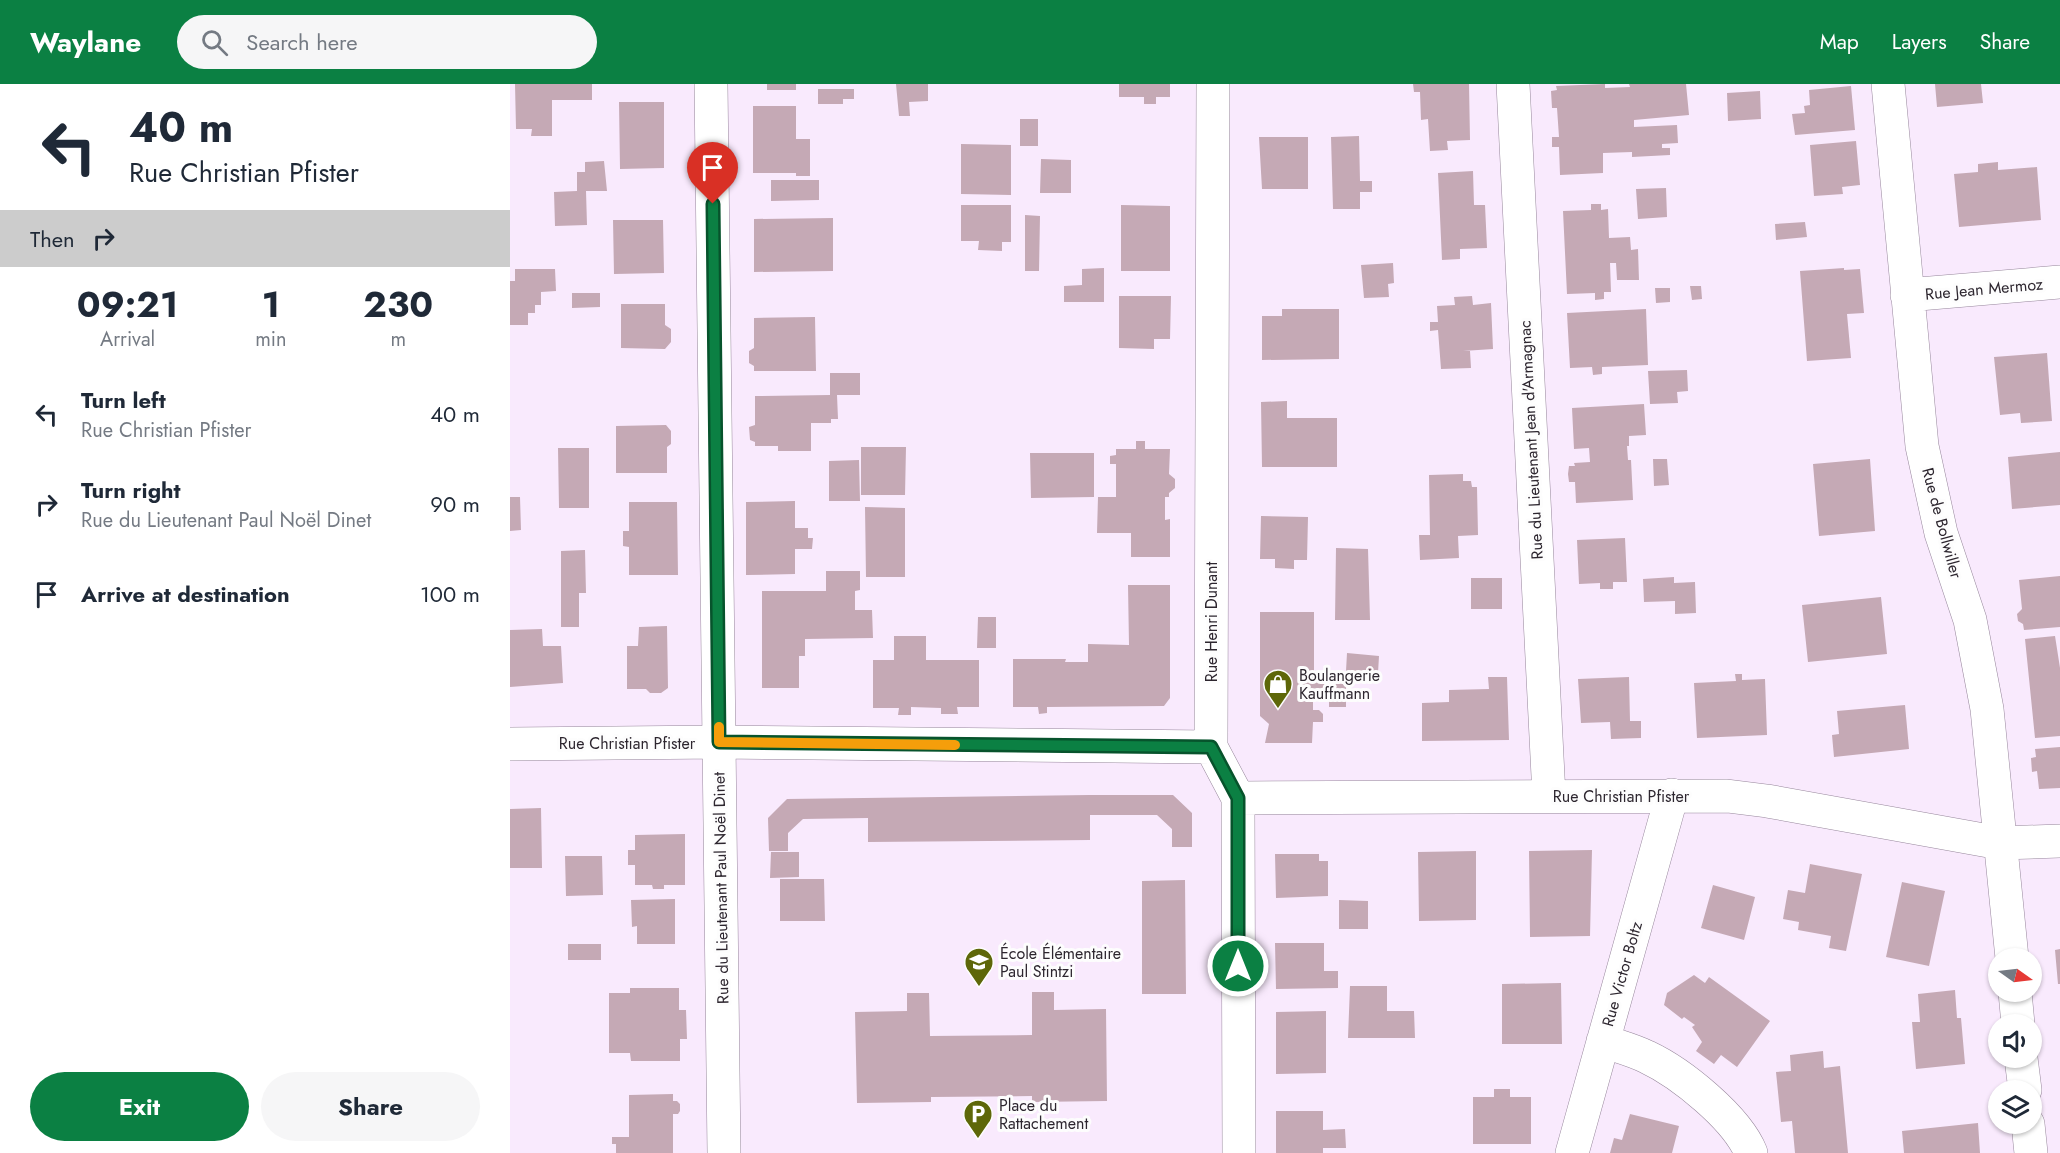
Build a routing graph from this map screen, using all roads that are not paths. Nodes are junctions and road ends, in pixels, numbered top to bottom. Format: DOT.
graph roads {
  1 [pos="711,84"];
  2 [pos="1213,84"];
  3 [pos="1513,84"];
  4 [pos="1888,84"];
  5 [pos="2060,282"];
  6 [pos="1907,296"];
  7 [pos="719,742"];
  8 [pos="510,744"];
  9 [pos="1211,747"];
  10 [pos="1672,795"];
  11 [pos="1549,796"];
  12 [pos="1238,798"];
  13 [pos="2060,841"];
  14 [pos="2000,843"];
  15 [pos="2011,948"];
  16 [pos="1603,1041"];
  17 [pos="2029,1134"];
  18 [pos="724,1153"];
  19 [pos="1239,1153"];
  20 [pos="1572,1153"];
  21 [pos="1751,1153"];
  22 [pos="2031,1153"];
  1 -- 7 [label="street, Rue du Lieutenant Paul Noël Dinet"];
  2 -- 9 [label="street, Rue Henri Dunant"];
  3 -- 11 [label="street, Rue du Lieutenant Jean d'Armagnac"];
  4 -- 6 [label="street, Rue de Bollwiller"];
  5 -- 6 [label="street, Rue Jean Mermoz"];
  6 -- 14 [label="street, Rue de Bollwiller"];
  7 -- 8 [label="street, Rue Christian Pfister"];
  7 -- 9 [label="street, Rue Christian Pfister"];
  7 -- 18 [label="street, Rue du Lieutenant Paul Noël Dinet"];
  9 -- 12 [label="street, Rue Henri Dunant"];
  10 -- 11 [label="street, Rue Christian Pfister"];
  10 -- 14 [label="street, Rue Christian Pfister"];
  10 -- 16 [label="street, Rue Victor Boltz"];
  11 -- 12 [label="street, Rue Christian Pfister"];
  12 -- 19 [label="street, Rue Henri Dunant"];
  13 -- 14 [label="street, Rue Christian Pfister"];
  14 -- 15 [label="street, Rue de Bollwiller"];
  16 -- 20 [label="street, Rue Victor Boltz"];
  16 -- 21 [label="street"];
  17 -- 22 [label="street"];
}
